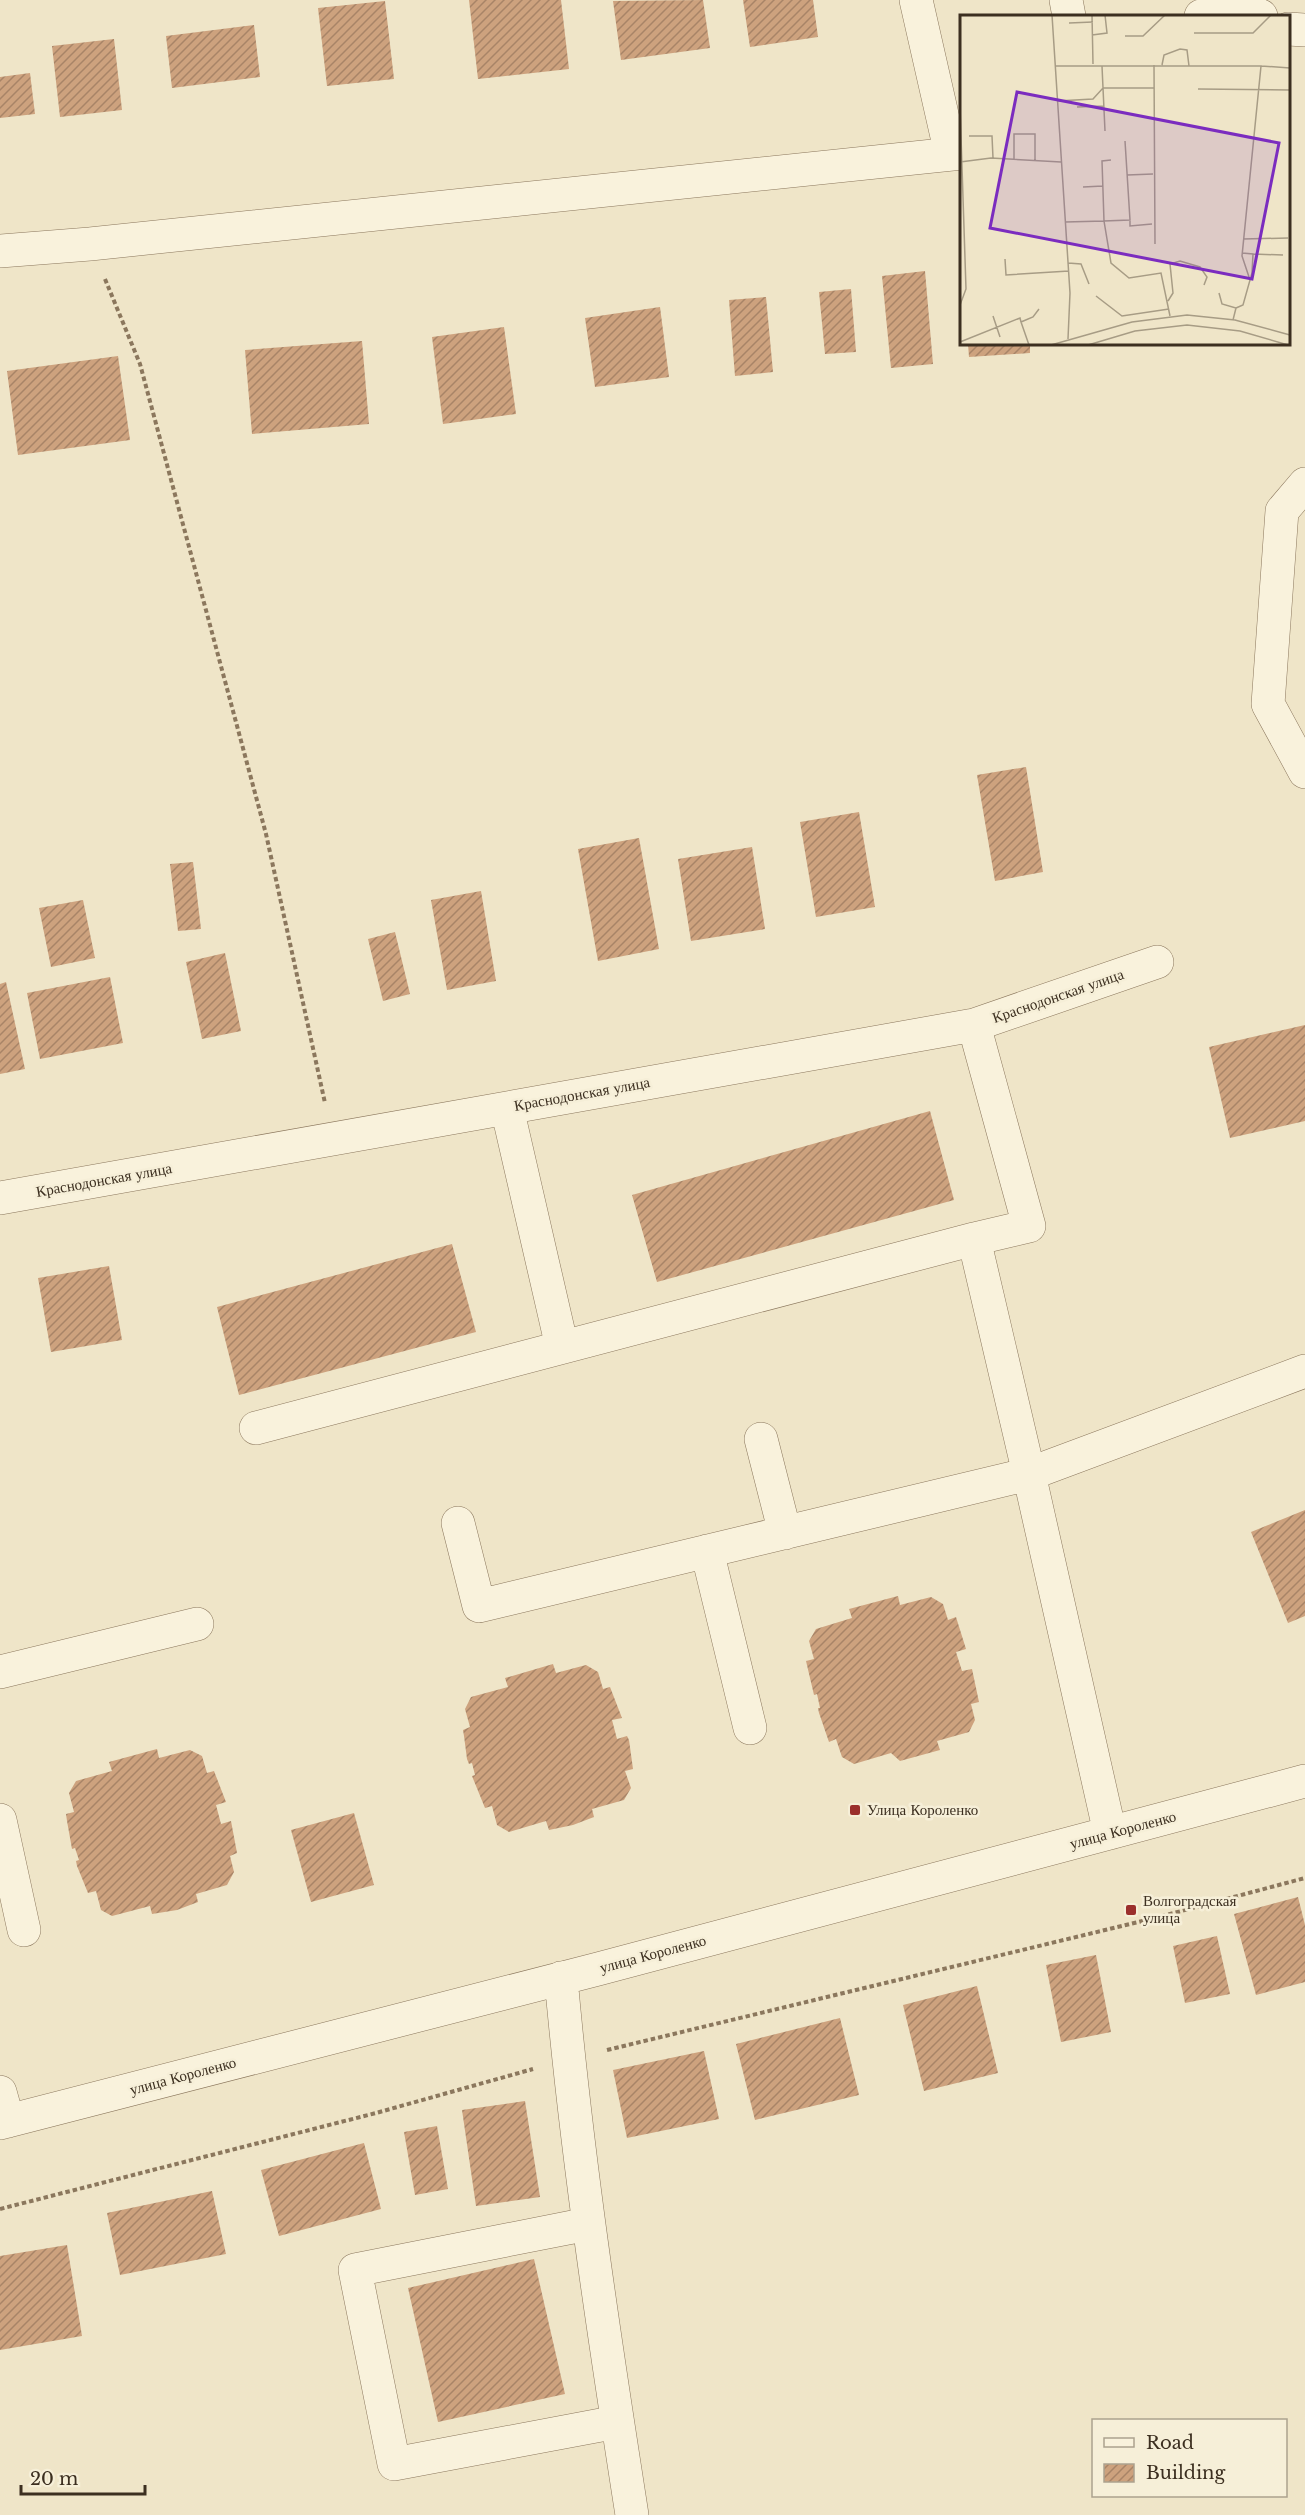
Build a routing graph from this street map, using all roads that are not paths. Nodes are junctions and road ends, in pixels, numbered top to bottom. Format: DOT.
graph roads {
  1 [pos="916,0"];
  2 [pos="1066,0"];
  3 [pos="1069,15"];
  4 [pos="1211,15"];
  5 [pos="1260,15"];
  6 [pos="956,153"];
  7 [pos="0,252"];
  8 [pos="1305,484"];
  9 [pos="1305,772"];
  10 [pos="1157,962"];
  11 [pos="974,1025"];
  12 [pos="507,1108"];
  13 [pos="0,1198"];
  14 [pos="974,1239"];
  15 [pos="562,1347"];
  16 [pos="1305,1371"];
  17 [pos="256,1428"];
  18 [pos="761,1439"];
  19 [pos="1029,1474"];
  20 [pos="458,1523"];
  21 [pos="785,1533"];
  22 [pos="707,1551"];
  23 [pos="197,1624"];
  24 [pos="0,1672"];
  25 [pos="750,1728"];
  26 [pos="1305,1781"];
  27 [pos="0,1820"];
  28 [pos="1110,1833"];
  29 [pos="24,1930"];
  30 [pos="561,1978"];
  31 [pos="3,2112"];
  32 [pos="588,2224"];
  33 [pos="617,2422"];
  34 [pos="632,2515"];
  1 -- 6 [label="street"];
  2 -- 3 [label="street"];
  4 -- 5 [label="street"];
  6 -- 7 [label="street"];
  8 -- 9 [label="street"];
  10 -- 11 [label="street, Краснодонская улица"];
  11 -- 12 [label="street, Краснодонская улица"];
  11 -- 14 [label="street"];
  12 -- 13 [label="street, Краснодонская улица"];
  12 -- 15 [label="street"];
  14 -- 15 [label="street"];
  14 -- 19 [label="street"];
  15 -- 17 [label="street"];
  16 -- 19 [label="street"];
  18 -- 21 [label="street"];
  19 -- 21 [label="street"];
  19 -- 28 [label="street"];
  20 -- 22 [label="street"];
  21 -- 22 [label="street"];
  22 -- 25 [label="street"];
  23 -- 24 [label="street"];
  26 -- 28 [label="street, улица Короленко"];
  27 -- 29 [label="street"];
  28 -- 30 [label="street, улица Короленко"];
  30 -- 31 [label="street, улица Короленко"];
  30 -- 32 [label="street"];
  32 -- 33 [label="street"];
  32 -- 33 [label="street"];
  33 -- 34 [label="street"];
}
